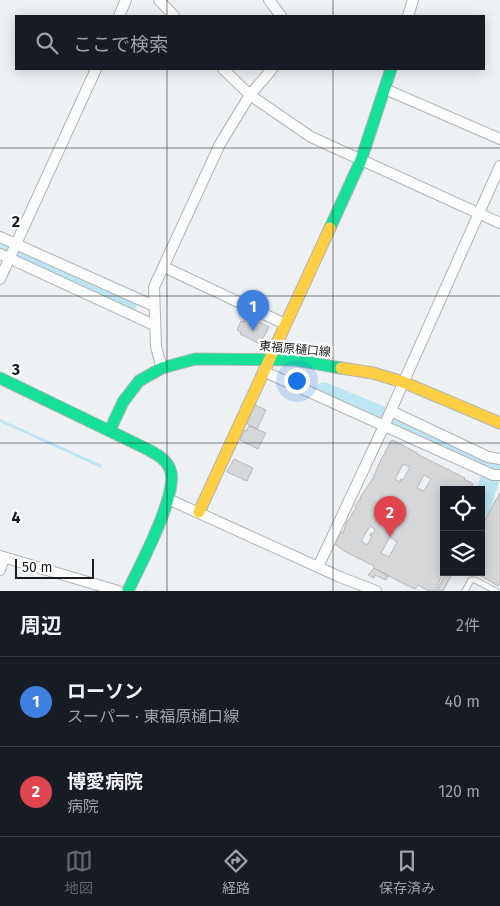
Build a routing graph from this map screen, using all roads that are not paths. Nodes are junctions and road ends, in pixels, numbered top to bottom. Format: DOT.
graph roads {
  1 [pos="126,0"];
  2 [pos="159,0"];
  3 [pos="269,0"];
  4 [pos="413,0"];
  5 [pos="119,15"];
  6 [pos="173,15"];
  7 [pos="280,15"];
  8 [pos="408,15"];
  9 [pos="96,70"];
  10 [pos="224,70"];
  11 [pos="271,70"];
  12 [pos="391,70"];
  13 [pos="385,89"];
  14 [pos="250,95"];
  15 [pos="500,139"];
  16 [pos="361,160"];
  17 [pos="500,166"];
  18 [pos="478,213"];
  19 [pos="500,223"];
  20 [pos="0,237"];
  21 [pos="16,244"];
  22 [pos="5,256"];
  23 [pos="164,267"];
  24 [pos="0,279"];
  25 [pos="154,306"];
  26 [pos="154,324"];
  27 [pos="285,324"];
  28 [pos="269,359"];
  29 [pos="162,368"];
  30 [pos="263,371"];
  31 [pos="0,378"];
  32 [pos="403,382"];
  33 [pos="390,412"];
  34 [pos="500,423"];
  35 [pos="384,425"];
  36 [pos="110,430"];
  37 [pos="500,459"];
  38 [pos="500,475"];
  39 [pos="168,499"];
  40 [pos="199,512"];
  41 [pos="2,557"];
  42 [pos="318,566"];
  43 [pos="0,570"];
  44 [pos="118,591"];
  45 [pos="128,591"];
  46 [pos="376,591"];
  47 [pos="466,591"];
  48 [pos="496,591"];
  1 -- 5 [label="street"];
  2 -- 6 [label="street"];
  3 -- 7 [label="street"];
  4 -- 8 [label="street"];
  9 -- 21 [label="street"];
  10 -- 14 [label="street"];
  11 -- 14 [label="street"];
  12 -- 13 [label="main road"];
  13 -- 15 [label="street"];
  13 -- 16 [label="main road"];
  14 -- 16 [label="street"];
  14 -- 23 [label="street"];
  16 -- 18 [label="street"];
  16 -- 27 [label="main road"];
  17 -- 18 [label="street"];
  18 -- 19 [label="street"];
  18 -- 32 [label="street"];
  20 -- 21 [label="street"];
  21 -- 22 [label="street"];
  21 -- 25 [label="street"];
  22 -- 24 [label="street"];
  22 -- 26 [label="street"];
  23 -- 25 [label="street"];
  23 -- 27 [label="street"];
  25 -- 26 [label="street"];
  26 -- 29 [label="street"];
  27 -- 28 [label="main road"];
  28 -- 29 [label="main road, 東福原樋口線"];
  28 -- 30 [label="main road"];
  28 -- 32 [label="main road, 東福原樋口線"];
  29 -- 36 [label="main road, 東福原樋口線"];
  30 -- 35 [label="street"];
  30 -- 40 [label="main road"];
  31 -- 36 [label="main road"];
  32 -- 33 [label="street"];
  32 -- 34 [label="main road, 東福原樋口線"];
  33 -- 35 [label="street"];
  33 -- 37 [label="street"];
  35 -- 38 [label="street"];
  35 -- 42 [label="street"];
  36 -- 39 [label="main road"];
  39 -- 40 [label="street"];
  39 -- 45 [label="main road"];
  40 -- 42 [label="street"];
  41 -- 43 [label="street"];
  41 -- 44 [label="street"];
  42 -- 46 [label="street"];
  47 -- 48 [label="lane"];
}
